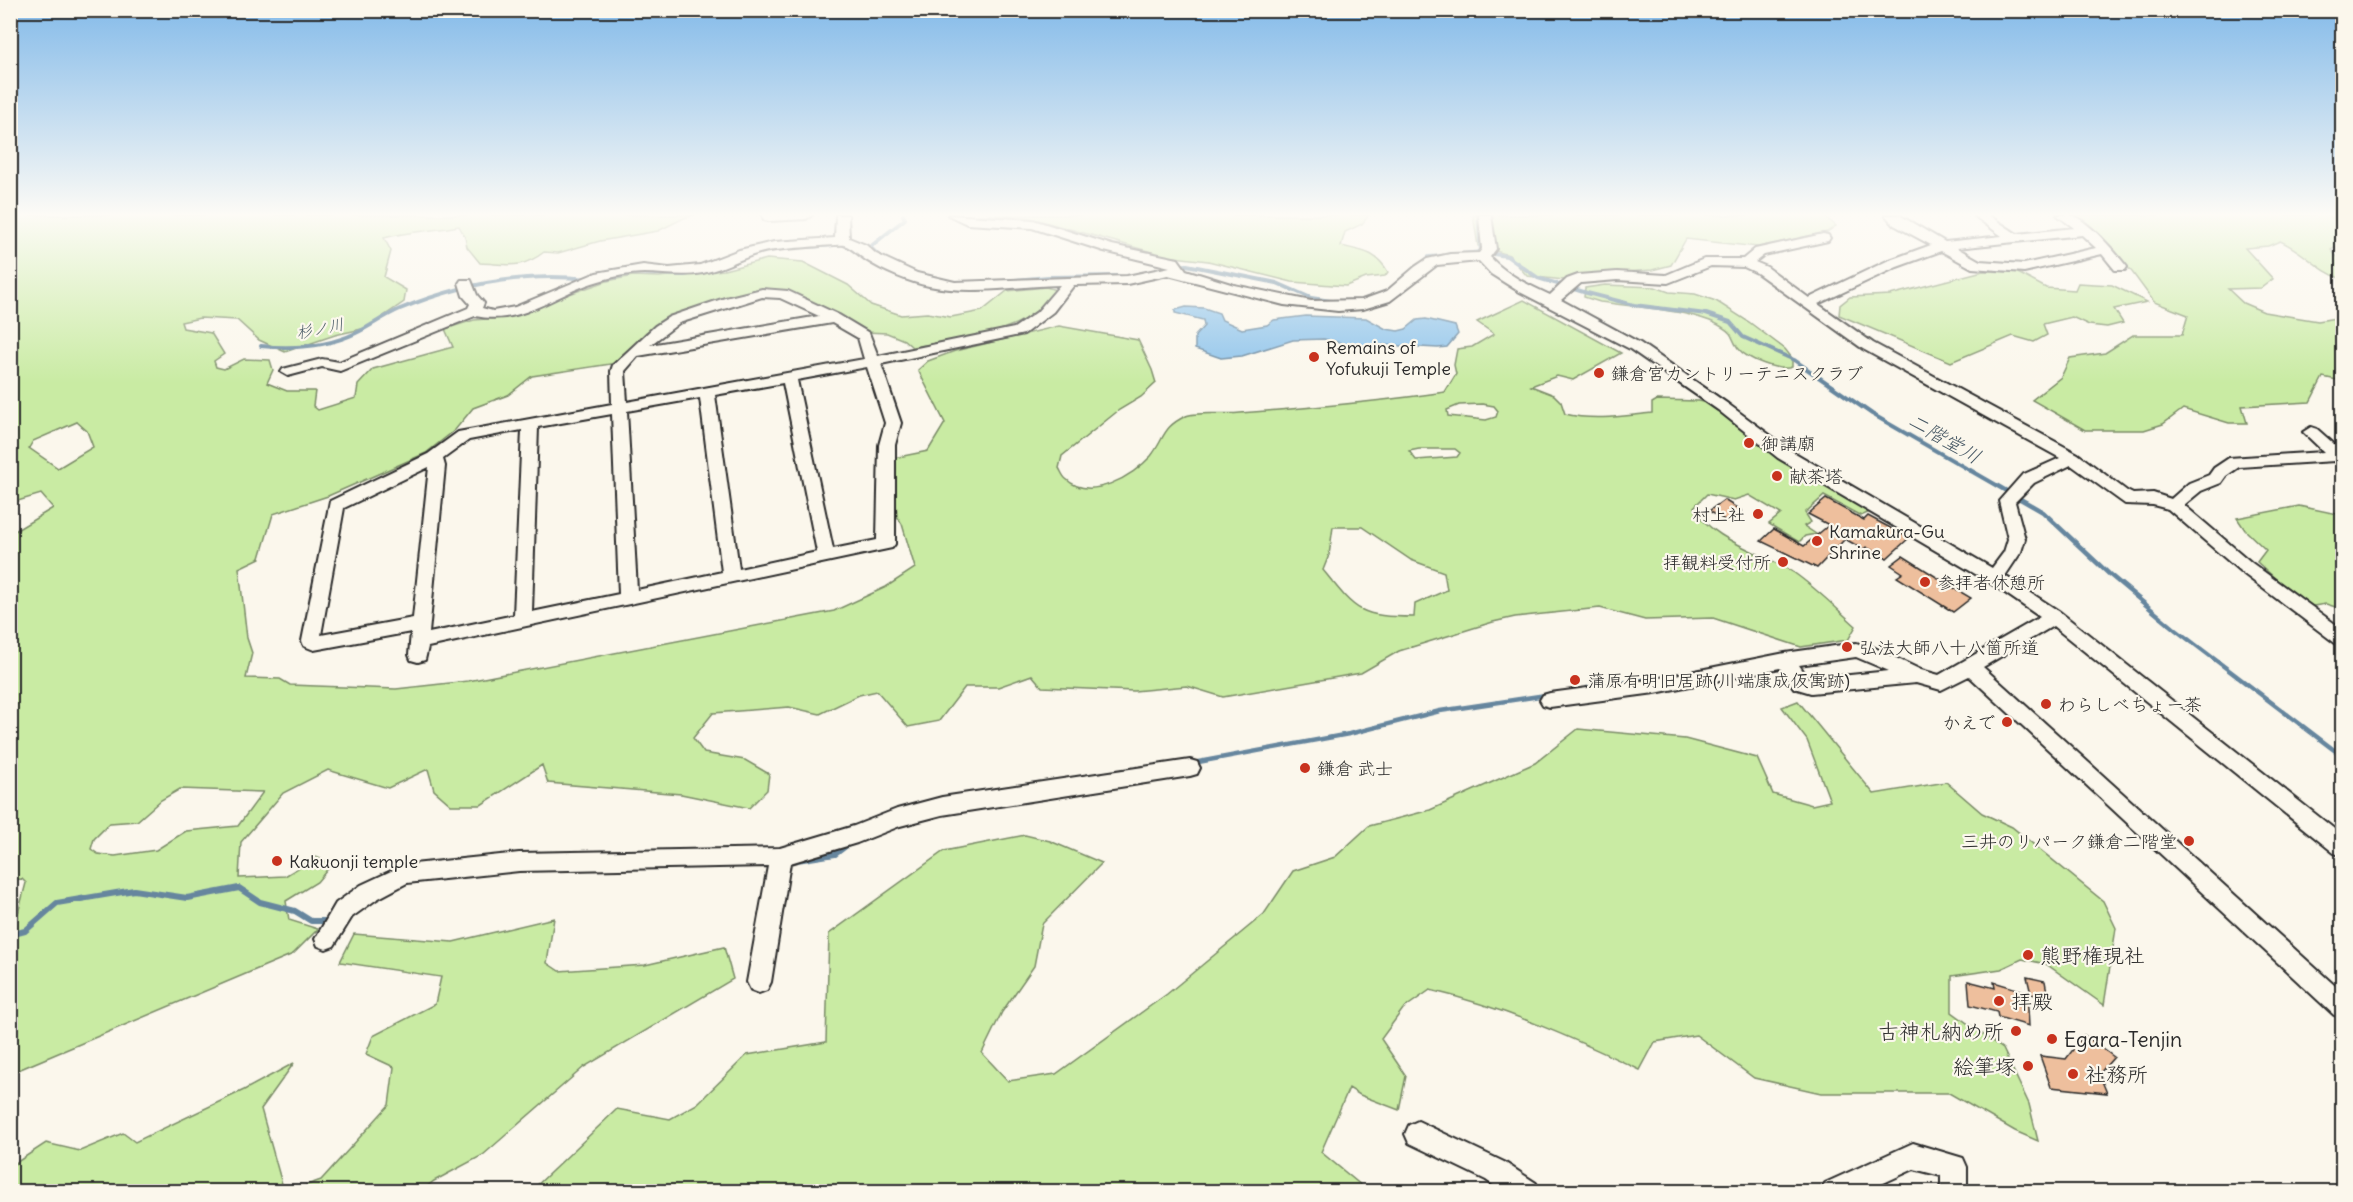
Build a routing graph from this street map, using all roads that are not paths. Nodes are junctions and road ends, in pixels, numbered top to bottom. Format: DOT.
graph roads {
  1 [pos="631,271"];
  2 [pos="661,271"];
  3 [pos="684,271"];
  4 [pos="901,271"];
  5 [pos="1421,271"];
  6 [pos="1496,271"];
  7 [pos="1687,271"];
  8 [pos="1764,271"];
  9 [pos="1877,271"];
  10 [pos="1183,273"];
  11 [pos="1070,281"];
  12 [pos="466,283"];
  13 [pos="1552,301"];
  14 [pos="1809,303"];
  15 [pos="474,311"];
  16 [pos="834,318"];
  17 [pos="637,352"];
  18 [pos="871,362"];
  19 [pos="288,372"];
  20 [pos="789,376"];
  21 [pos="707,391"];
  22 [pos="620,407"];
  23 [pos="530,424"];
  24 [pos="2311,432"];
  25 [pos="434,458"];
  26 [pos="2072,458"];
  27 [pos="2340,458"];
  28 [pos="2174,504"];
  29 [pos="826,556"];
  30 [pos="731,576"];
  31 [pos="1995,578"];
  32 [pos="628,598"];
  33 [pos="2054,617"];
  34 [pos="523,620"];
  35 [pos="2343,638"];
  36 [pos="419,640"];
  37 [pos="1785,660"];
  38 [pos="1971,667"];
  39 [pos="1916,676"];
  40 [pos="1550,700"];
  41 [pos="1190,768"];
  42 [pos="2343,847"];
  43 [pos="780,857"];
  44 [pos="326,939"];
  45 [pos="759,982"];
  46 [pos="2343,1008"];
  47 [pos="1418,1134"];
  48 [pos="1527,1191"];
  49 [pos="1834,1191"];
  50 [pos="1954,1191"];
  1 -- 15 [label="street"];
  2 -- 3 [label="street"];
  4 -- 11 [label="street"];
  5 -- 10 [label="street"];
  6 -- 13 [label="street"];
  7 -- 13 [label="street"];
  8 -- 14 [label="street"];
  9 -- 14 [label="street"];
  10 -- 11 [label="street"];
  11 -- 18 [label="street"];
  12 -- 15 [label="street"];
  13 -- 31 [label="street"];
  14 -- 26 [label="street"];
  15 -- 19 [label="street"];
  16 -- 17 [label="street"];
  16 -- 17 [label="street"];
  16 -- 18 [label="street"];
  17 -- 22 [label="street"];
  18 -- 20 [label="street"];
  18 -- 29 [label="street"];
  20 -- 21 [label="street"];
  20 -- 29 [label="street"];
  21 -- 22 [label="street"];
  21 -- 30 [label="street"];
  22 -- 23 [label="street"];
  22 -- 32 [label="street"];
  23 -- 25 [label="street"];
  23 -- 34 [label="street"];
  24 -- 27 [label="street"];
  25 -- 36 [label="street"];
  25 -- 36 [label="street"];
  26 -- 28 [label="street"];
  26 -- 31 [label="street"];
  27 -- 28 [label="street"];
  28 -- 35 [label="street"];
  29 -- 30 [label="street"];
  30 -- 32 [label="street"];
  31 -- 33 [label="street"];
  32 -- 34 [label="street"];
  33 -- 38 [label="street"];
  33 -- 42 [label="street"];
  34 -- 36 [label="street"];
  37 -- 39 [label="street"];
  37 -- 39 [label="street"];
  37 -- 40 [label="street"];
  38 -- 39 [label="street"];
  38 -- 46 [label="street"];
  41 -- 43 [label="street"];
  43 -- 44 [label="street"];
  43 -- 45 [label="street"];
  47 -- 48 [label="street"];
  49 -- 50 [label="street"];
}
